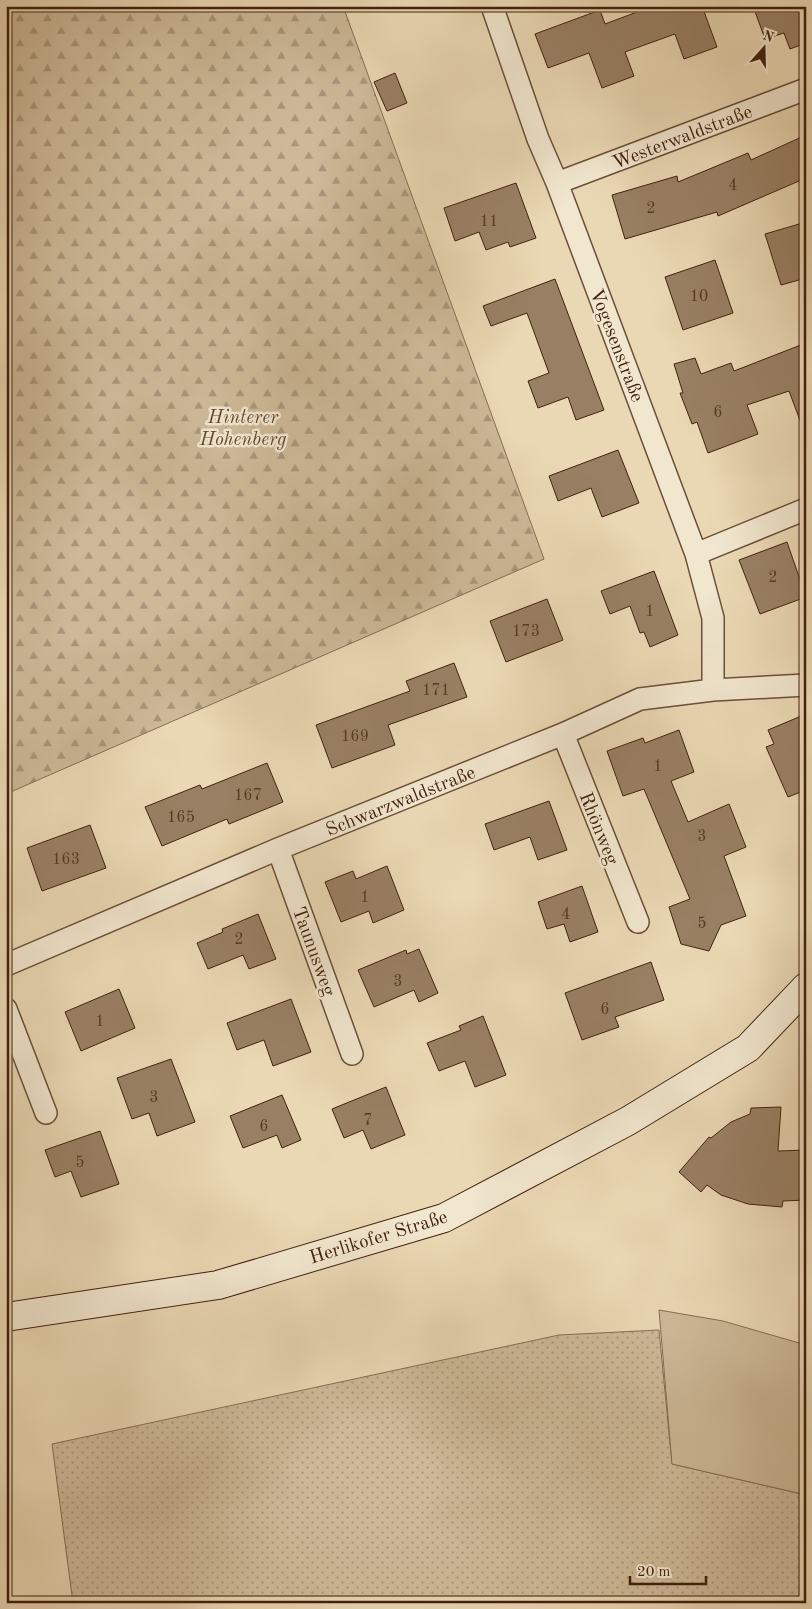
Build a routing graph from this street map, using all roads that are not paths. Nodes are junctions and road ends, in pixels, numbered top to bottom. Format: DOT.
graph roads {
  1 [pos="492,6"];
  2 [pos="806,88"];
  3 [pos="558,183"];
  4 [pos="806,509"];
  5 [pos="696,554"];
  6 [pos="806,685"];
  7 [pos="713,690"];
  8 [pos="563,734"];
  9 [pos="278,849"];
  10 [pos="638,922"];
  11 [pos="6,965"];
  12 [pos="806,987"];
  13 [pos="6,1009"];
  14 [pos="352,1054"];
  15 [pos="46,1112"];
  16 [pos="6,1317"];
  1 -- 3 [label="street, Vogesenstraße"];
  2 -- 3 [label="street, Westerwaldstraße"];
  3 -- 5 [label="street, Vogesenstraße"];
  4 -- 5 [label="street"];
  5 -- 7 [label="street, Vogesenstraße"];
  6 -- 7 [label="street, Schwarzwaldstraße"];
  7 -- 8 [label="street, Schwarzwaldstraße"];
  8 -- 9 [label="street, Schwarzwaldstraße"];
  8 -- 10 [label="street, Rhönweg"];
  9 -- 11 [label="street, Schwarzwaldstraße"];
  9 -- 14 [label="street, Taunusweg"];
  12 -- 16 [label="main road, Herlikofer Straße"];
  13 -- 15 [label="street"];
}
